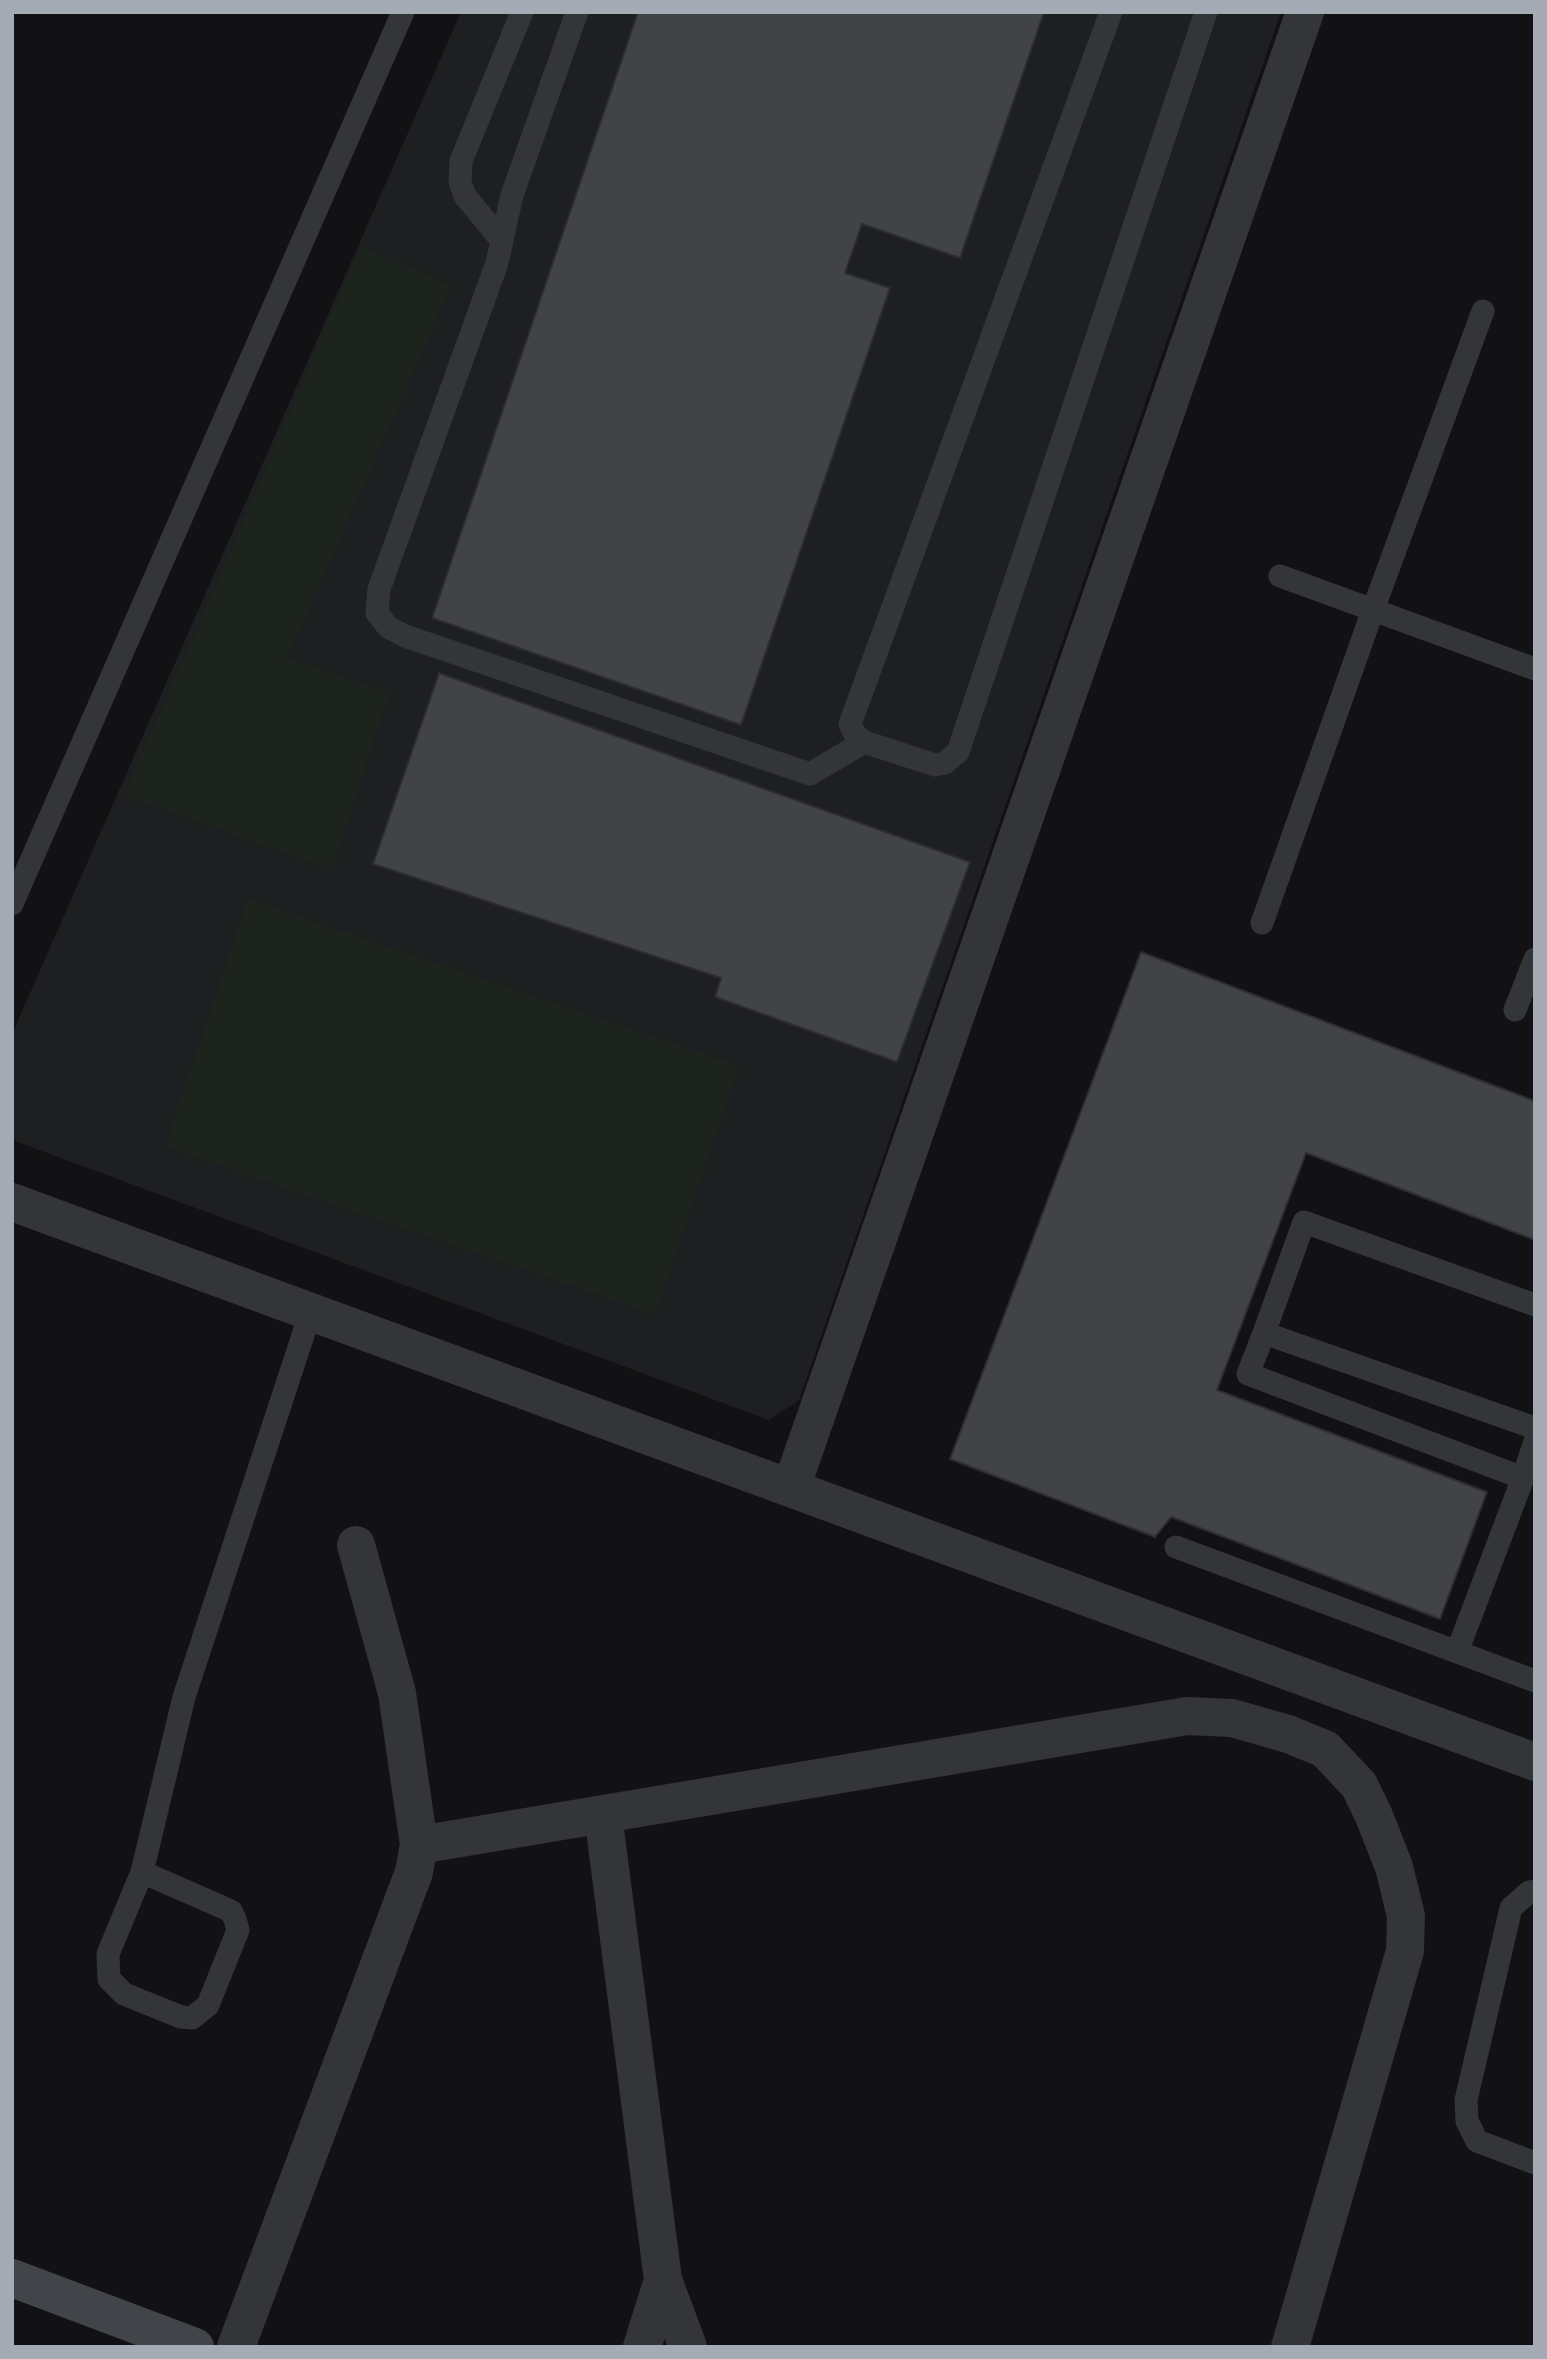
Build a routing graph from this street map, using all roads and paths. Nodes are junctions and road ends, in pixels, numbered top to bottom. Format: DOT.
graph roads {
  1 [pos="403,12"];
  2 [pos="522,12"];
  3 [pos="577,12"];
  4 [pos="1111,12"];
  5 [pos="1206,12"];
  6 [pos="1305,12"];
  7 [pos="502,241"];
  8 [pos="1483,311"];
  9 [pos="1280,576"];
  10 [pos="1373,610"];
  11 [pos="1535,669"];
  12 [pos="864,742"];
  13 [pos="12,904"];
  14 [pos="1262,923"];
  15 [pos="1535,959"];
  16 [pos="1516,1010"];
  17 [pos="12,1202"];
  18 [pos="1535,1305"];
  19 [pos="311,1311"];
  20 [pos="1264,1333"];
  21 [pos="1535,1428"];
  22 [pos="1535,1441"];
  23 [pos="1523,1478"];
  24 [pos="791,1488"];
  25 [pos="356,1545"];
  26 [pos="1176,1547"];
  27 [pos="1457,1652"];
  28 [pos="1535,1681"];
  29 [pos="1535,1762"];
  30 [pos="603,1814"];
  31 [pos="419,1844"];
  32 [pos="142,1872"];
  33 [pos="1535,1891"];
  34 [pos="1535,2163"];
  35 [pos="12,2278"];
  36 [pos="663,2280"];
  37 [pos="195,2347"];
  38 [pos="236,2347"];
  39 [pos="642,2347"];
  40 [pos="688,2347"];
  41 [pos="1290,2347"];
  1 -- 13 [label="lane"];
  2 -- 7 [label="lane"];
  3 -- 7 [label="lane"];
  4 -- 12 [label="lane"];
  5 -- 12 [label="lane"];
  6 -- 24 [label="street"];
  7 -- 12 [label="lane"];
  8 -- 10 [label="lane"];
  9 -- 10 [label="lane"];
  10 -- 11 [label="lane"];
  10 -- 14 [label="lane"];
  15 -- 16 [label="lane"];
  17 -- 19 [label="street"];
  18 -- 20 [label="lane"];
  19 -- 24 [label="street"];
  19 -- 32 [label="lane"];
  20 -- 21 [label="lane"];
  20 -- 23 [label="lane"];
  22 -- 23 [label="lane"];
  23 -- 27 [label="lane"];
  24 -- 29 [label="street"];
  25 -- 31 [label="street"];
  26 -- 27 [label="lane"];
  27 -- 28 [label="lane"];
  30 -- 31 [label="street"];
  30 -- 36 [label="street"];
  30 -- 41 [label="street"];
  31 -- 38 [label="street"];
  32 -- 32 [label="lane"];
  33 -- 34 [label="lane"];
  35 -- 37 [label="street"];
  36 -- 39 [label="street"];
  36 -- 40 [label="street"];
}
